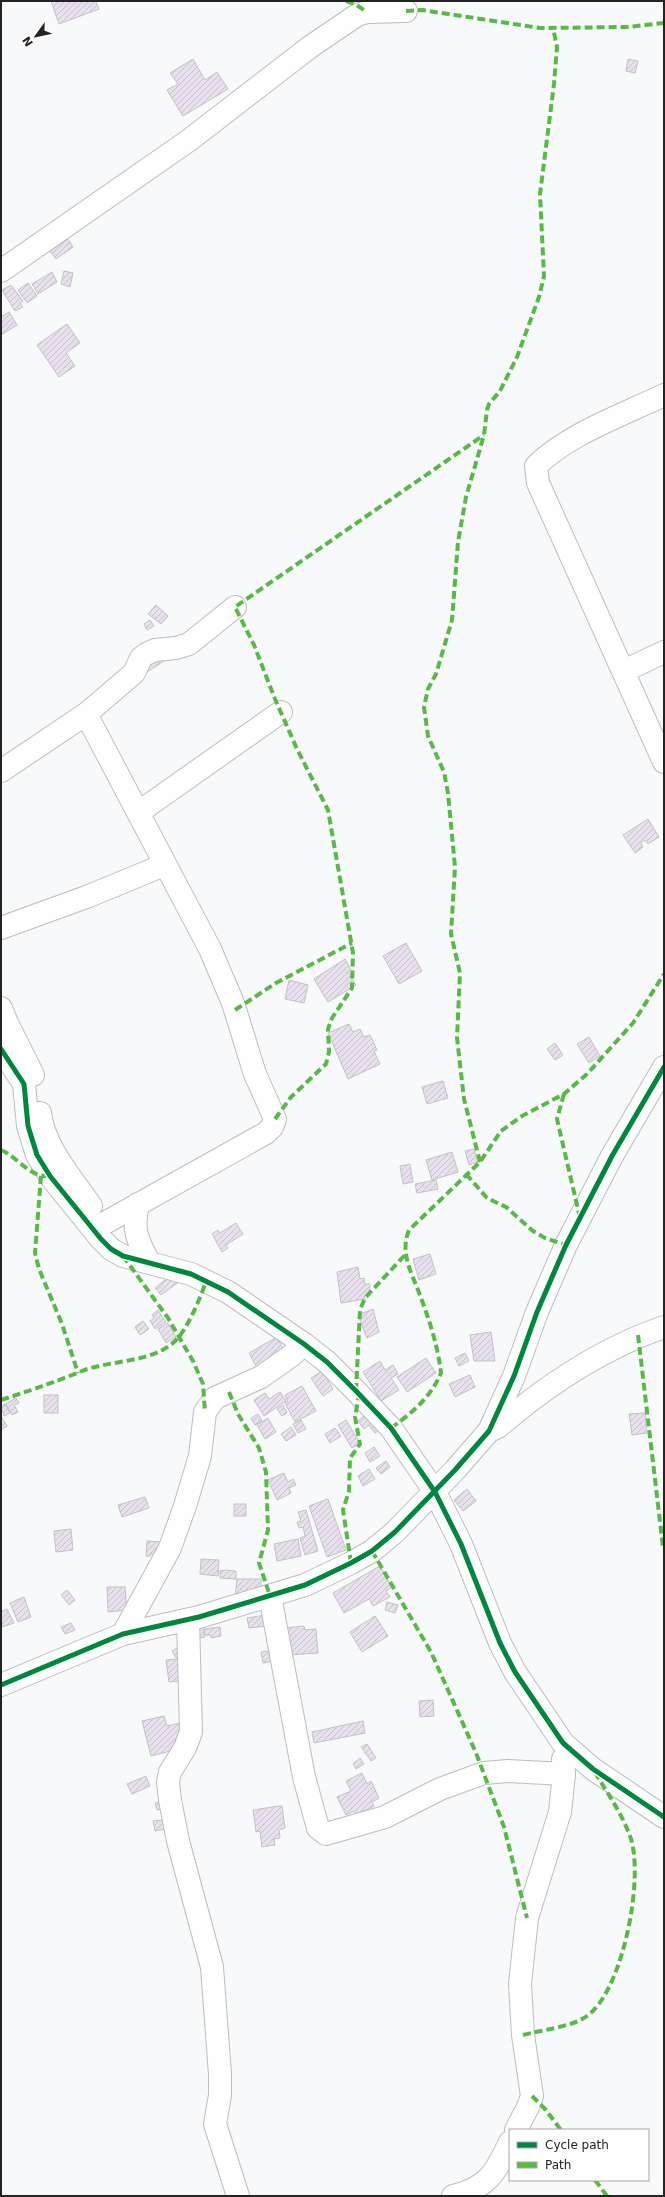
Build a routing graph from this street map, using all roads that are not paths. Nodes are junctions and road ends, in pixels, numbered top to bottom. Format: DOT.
graph roads {
  1 [pos="406,11"];
  2 [pos="1,271"];
  3 [pos="664,395"];
  4 [pos="234,607"];
  5 [pos="664,652"];
  6 [pos="624,671"];
  7 [pos="281,712"];
  8 [pos="86,714"];
  9 [pos="664,762"];
  10 [pos="1,771"];
  11 [pos="139,812"];
  12 [pos="164,865"];
  13 [pos="1,928"];
  14 [pos="1,1008"];
  15 [pos="1,1049"];
  16 [pos="664,1067"];
  17 [pos="138,1204"];
  18 [pos="98,1226"];
  19 [pos="149,1262"];
  20 [pos="664,1326"];
  21 [pos="304,1344"];
  22 [pos="489,1431"];
  23 [pos="435,1492"];
  24 [pos="270,1596"];
  25 [pos="188,1620"];
  26 [pos="123,1634"];
  27 [pos="1,1685"];
  28 [pos="563,1744"];
  29 [pos="564,1774"];
  30 [pos="664,1817"];
  31 [pos="517,2129"];
  32 [pos="509,2144"];
  33 [pos="238,2196"];
  34 [pos="453,2196"];
  1 -- 2 [label="street"];
  3 -- 6 [label="street"];
  4 -- 8 [label="street"];
  5 -- 6 [label="street"];
  6 -- 9 [label="street"];
  7 -- 11 [label="street"];
  8 -- 10 [label="street"];
  8 -- 11 [label="street"];
  11 -- 12 [label="street"];
  12 -- 13 [label="street"];
  12 -- 17 [label="street"];
  14 -- 18 [label="street"];
  15 -- 18 [label="street"];
  16 -- 22 [label="street"];
  17 -- 18 [label="street"];
  17 -- 19 [label="street"];
  18 -- 19 [label="street"];
  19 -- 21 [label="street"];
  20 -- 22 [label="street"];
  21 -- 23 [label="street"];
  21 -- 26 [label="street"];
  22 -- 23 [label="street"];
  23 -- 24 [label="street"];
  23 -- 28 [label="street"];
  24 -- 25 [label="street"];
  24 -- 29 [label="street"];
  25 -- 26 [label="street"];
  25 -- 33 [label="street"];
  26 -- 27 [label="street"];
  28 -- 29 [label="street"];
  28 -- 30 [label="street"];
  29 -- 31 [label="street"];
  32 -- 34 [label="street"];
}
